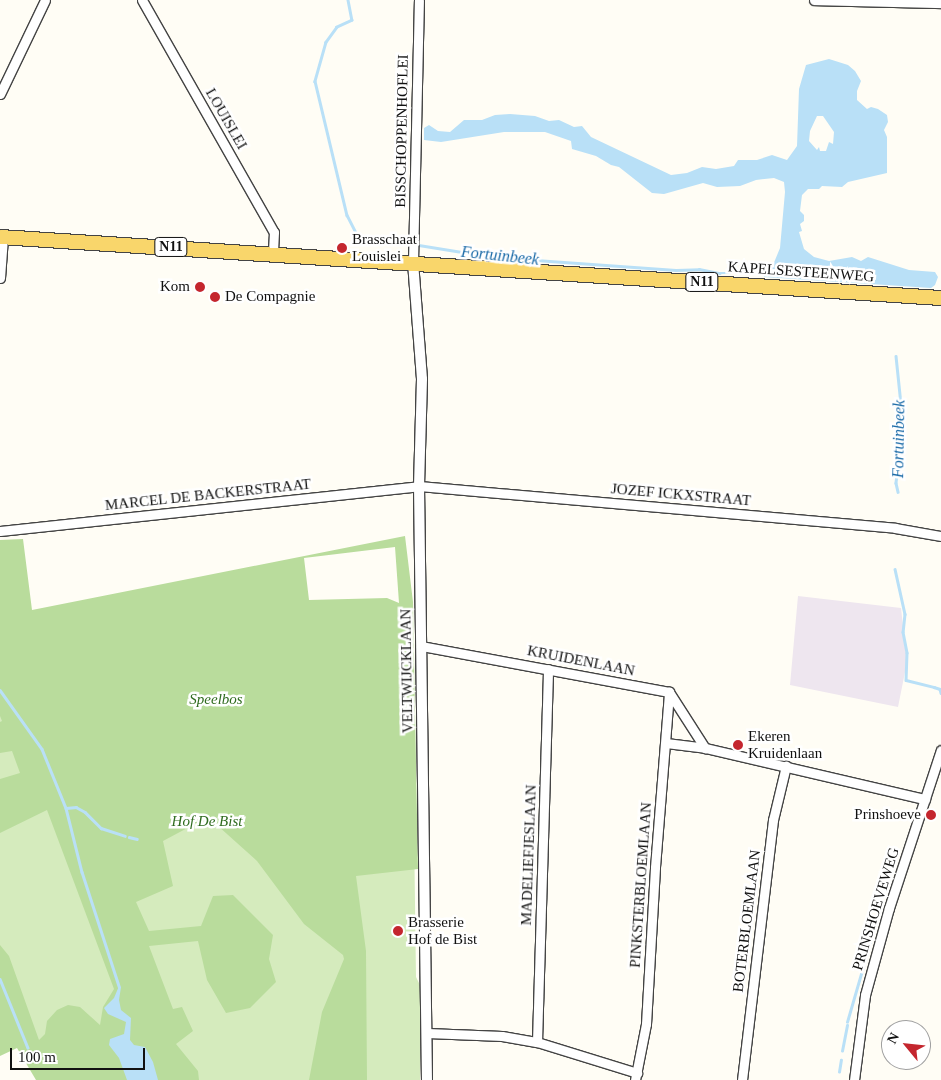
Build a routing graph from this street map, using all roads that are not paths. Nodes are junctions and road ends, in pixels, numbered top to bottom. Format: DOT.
graph roads {
  1 [pos="45,0"];
  2 [pos="142,0"];
  3 [pos="419,0"];
  4 [pos="814,0"];
  5 [pos="941,3"];
  6 [pos="0,94"];
  7 [pos="1,237"];
  8 [pos="274,254"];
  9 [pos="413,262"];
  10 [pos="0,278"];
  11 [pos="941,298"];
  12 [pos="419,486"];
  13 [pos="0,531"];
  14 [pos="941,536"];
  15 [pos="421,646"];
  16 [pos="548,669"];
  17 [pos="670,692"];
  18 [pos="666,743"];
  19 [pos="705,748"];
  20 [pos="941,750"];
  21 [pos="786,766"];
  22 [pos="925,799"];
  23 [pos="428,1033"];
  24 [pos="538,1042"];
  25 [pos="636,1076"];
  26 [pos="427,1080"];
  27 [pos="742,1080"];
  28 [pos="854,1080"];
  1 -- 6 [label="street"];
  2 -- 8 [label="street, LOUISLEI"];
  3 -- 9 [label="street, BISSCHOPPENHOFLEI"];
  4 -- 5 [label="street"];
  7 -- 8 [label="main road, KAPELSESTEENWEG / N11"];
  7 -- 10 [label="street"];
  8 -- 9 [label="main road, KAPELSESTEENWEG / N11"];
  9 -- 11 [label="main road, KAPELSESTEENWEG / N11"];
  9 -- 12 [label="street, VELTWIJCKLAAN"];
  12 -- 13 [label="street, MARCEL DE BACKERSTRAAT"];
  12 -- 14 [label="street, JOZEF ICKXSTRAAT"];
  12 -- 15 [label="street, VELTWIJCKLAAN"];
  15 -- 16 [label="street, KRUIDENLAAN"];
  15 -- 23 [label="street, VELTWIJCKLAAN"];
  16 -- 17 [label="street, KRUIDENLAAN"];
  16 -- 24 [label="street, MADELIEFJESLAAN"];
  17 -- 18 [label="street, PINKSTERBLOEMLAAN"];
  17 -- 19 [label="street"];
  18 -- 19 [label="street"];
  18 -- 25 [label="street, PINKSTERBLOEMLAAN"];
  19 -- 21 [label="street"];
  20 -- 22 [label="street, PRINSHOEVEWEG"];
  21 -- 22 [label="street"];
  21 -- 27 [label="street, BOTERBLOEMLAAN"];
  22 -- 28 [label="street, PRINSHOEVEWEG"];
  23 -- 24 [label="street"];
  23 -- 26 [label="street, VELTWIJCKLAAN"];
  24 -- 25 [label="street"];
}
